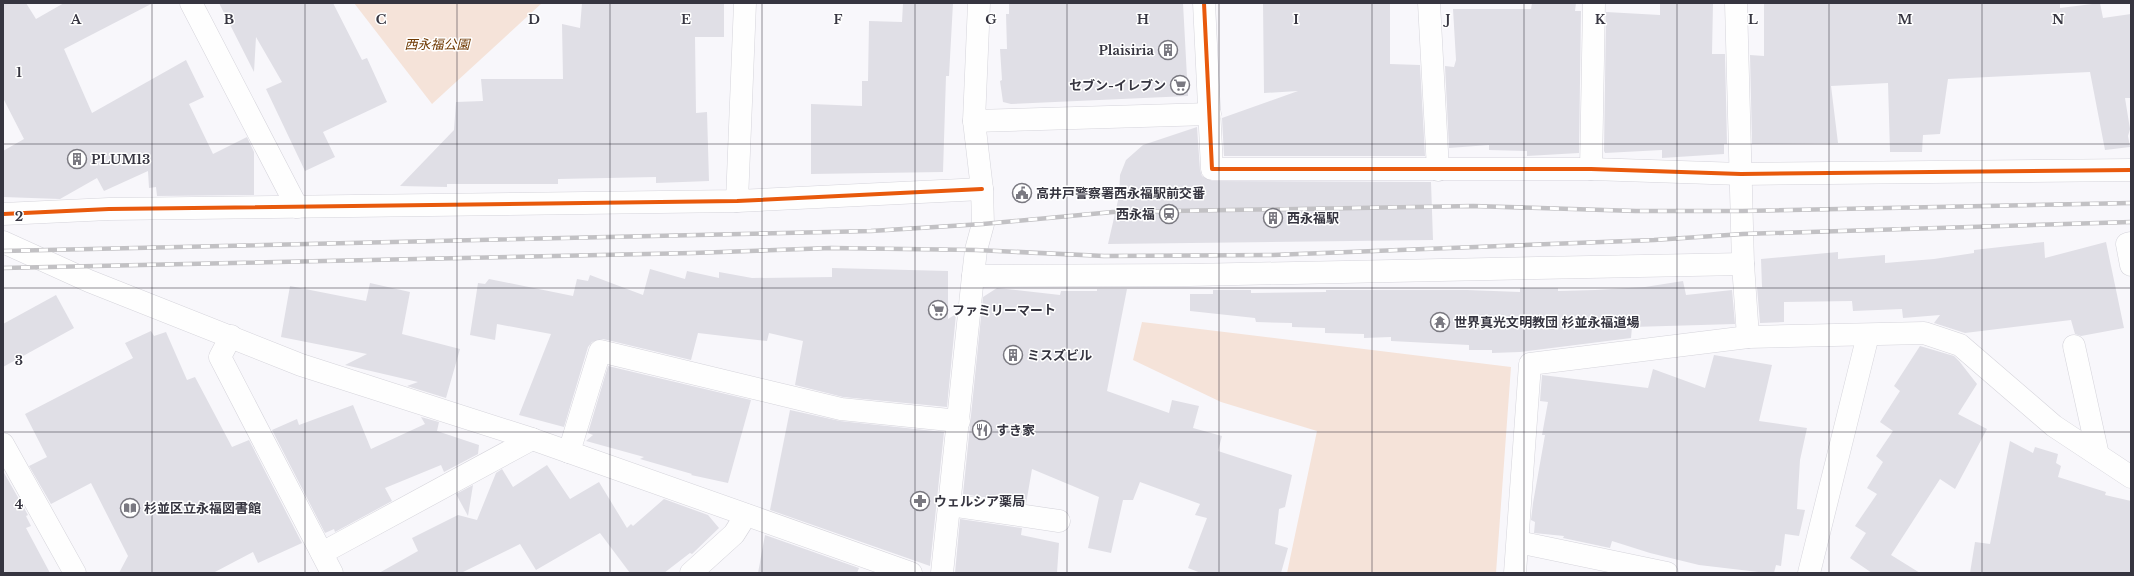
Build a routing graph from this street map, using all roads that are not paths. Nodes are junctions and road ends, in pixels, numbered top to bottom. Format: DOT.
graph roads {
  1 [pos="191,3"];
  2 [pos="745,3"];
  3 [pos="979,3"];
  4 [pos="1204,3"];
  5 [pos="1429,3"];
  6 [pos="1594,3"];
  7 [pos="1736,3"];
  8 [pos="1210,114"];
  9 [pos="974,121"];
  10 [pos="1591,169"];
  11 [pos="1438,170"];
  12 [pos="2131,170"];
  13 [pos="1741,174"];
  14 [pos="982,189"];
  15 [pos="737,201"];
  16 [pos="297,207"];
  17 [pos="3,214"];
  18 [pos="3,242"];
  19 [pos="2131,243"];
  20 [pos="1743,264"];
  21 [pos="2131,265"];
  22 [pos="973,276"];
  23 [pos="1868,335"];
  24 [pos="231,336"];
  25 [pos="1748,337"];
  26 [pos="2074,346"];
  27 [pos="959,421"];
  28 [pos="532,439"];
  29 [pos="3,444"];
  30 [pos="570,452"];
  31 [pos="2098,455"];
  32 [pos="2131,477"];
  33 [pos="950,505"];
  34 [pos="746,515"];
  35 [pos="1059,521"];
  36 [pos="1518,542"];
  37 [pos="322,553"];
  38 [pos="76,573"];
  39 [pos="332,573"];
  40 [pos="692,573"];
  41 [pos="911,573"];
  42 [pos="942,573"];
  43 [pos="1515,573"];
  44 [pos="1667,573"];
  45 [pos="1810,573"];
  1 -- 16 [label="street"];
  2 -- 15 [label="street"];
  3 -- 9 [label="street"];
  4 -- 8 [label="street"];
  5 -- 11 [label="street"];
  6 -- 10 [label="street"];
  7 -- 13 [label="street"];
  8 -- 9 [label="street"];
  8 -- 11 [label="street"];
  9 -- 14 [label="street"];
  10 -- 11 [label="street"];
  10 -- 13 [label="street"];
  12 -- 13 [label="street"];
  13 -- 20 [label="street"];
  14 -- 15 [label="street"];
  14 -- 22 [label="street"];
  15 -- 16 [label="street"];
  16 -- 17 [label="street"];
  18 -- 24 [label="street"];
  19 -- 21 [label="street"];
  20 -- 22 [label="street"];
  20 -- 25 [label="street"];
  22 -- 27 [label="street"];
  23 -- 25 [label="street"];
  23 -- 31 [label="street"];
  23 -- 45 [label="street"];
  24 -- 28 [label="street"];
  24 -- 37 [label="street"];
  25 -- 36 [label="street"];
  26 -- 31 [label="street"];
  27 -- 30 [label="street"];
  27 -- 33 [label="street"];
  28 -- 30 [label="street"];
  28 -- 37 [label="street"];
  29 -- 38 [label="street"];
  30 -- 34 [label="street"];
  31 -- 32 [label="street"];
  33 -- 35 [label="street"];
  33 -- 42 [label="street"];
  34 -- 40 [label="street"];
  34 -- 41 [label="street"];
  36 -- 43 [label="street"];
  36 -- 44 [label="street"];
  37 -- 39 [label="street"];
}
